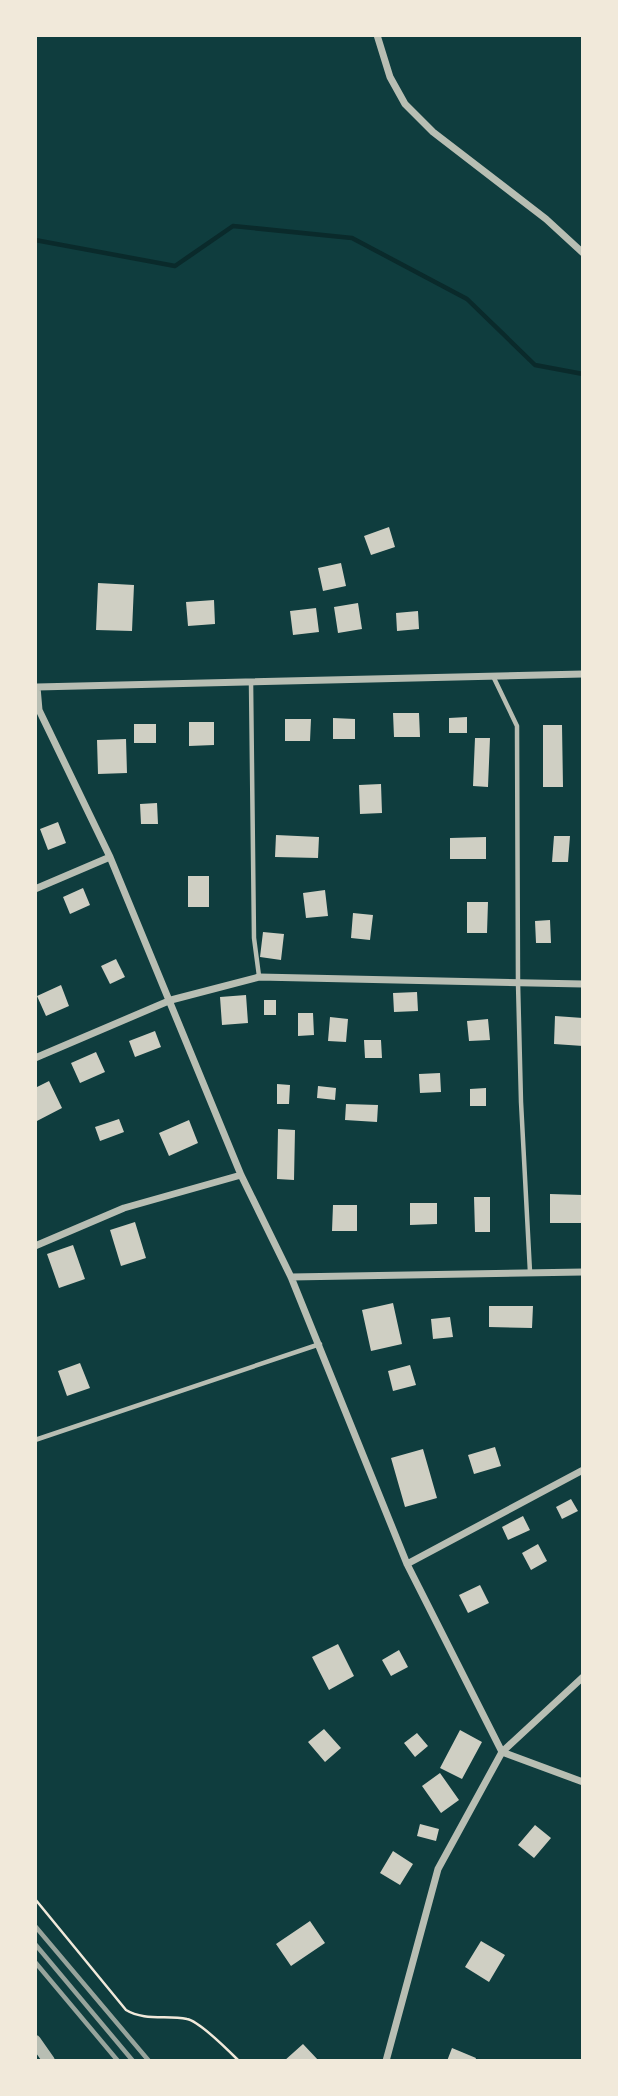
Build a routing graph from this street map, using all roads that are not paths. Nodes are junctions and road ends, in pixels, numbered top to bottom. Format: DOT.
graph roads {
  1 [pos="377,35"];
  2 [pos="583,253"];
  3 [pos="583,674"];
  4 [pos="493,676"];
  5 [pos="251,682"];
  6 [pos="36,687"];
  7 [pos="37,711"];
  8 [pos="110,857"];
  9 [pos="35,889"];
  10 [pos="259,977"];
  11 [pos="518,983"];
  12 [pos="583,984"];
  13 [pos="171,1000"];
  14 [pos="35,1058"];
  15 [pos="241,1175"];
  16 [pos="35,1246"];
  17 [pos="583,1272"];
  18 [pos="530,1273"];
  19 [pos="292,1277"];
  20 [pos="320,1344"];
  21 [pos="35,1440"];
  22 [pos="583,1470"];
  23 [pos="407,1564"];
  24 [pos="583,1677"];
  25 [pos="502,1752"];
  26 [pos="583,1782"];
  27 [pos="35,2042"];
  28 [pos="49,2061"];
  29 [pos="386,2061"];
  1 -- 2 [label="street"];
  3 -- 4 [label="street"];
  4 -- 5 [label="street"];
  4 -- 11 [label="lane"];
  5 -- 6 [label="street"];
  5 -- 10 [label="lane"];
  6 -- 7 [label="street"];
  7 -- 8 [label="street"];
  8 -- 9 [label="street"];
  8 -- 13 [label="street"];
  10 -- 11 [label="street"];
  10 -- 13 [label="street"];
  11 -- 12 [label="street"];
  11 -- 18 [label="lane"];
  13 -- 14 [label="street"];
  13 -- 15 [label="street"];
  15 -- 16 [label="street"];
  15 -- 19 [label="street"];
  17 -- 18 [label="street"];
  18 -- 19 [label="street"];
  19 -- 20 [label="street"];
  20 -- 21 [label="lane"];
  20 -- 23 [label="street"];
  22 -- 23 [label="street"];
  23 -- 25 [label="street"];
  24 -- 25 [label="street"];
  25 -- 26 [label="street"];
  25 -- 29 [label="street"];
  27 -- 28 [label="street"];
}
